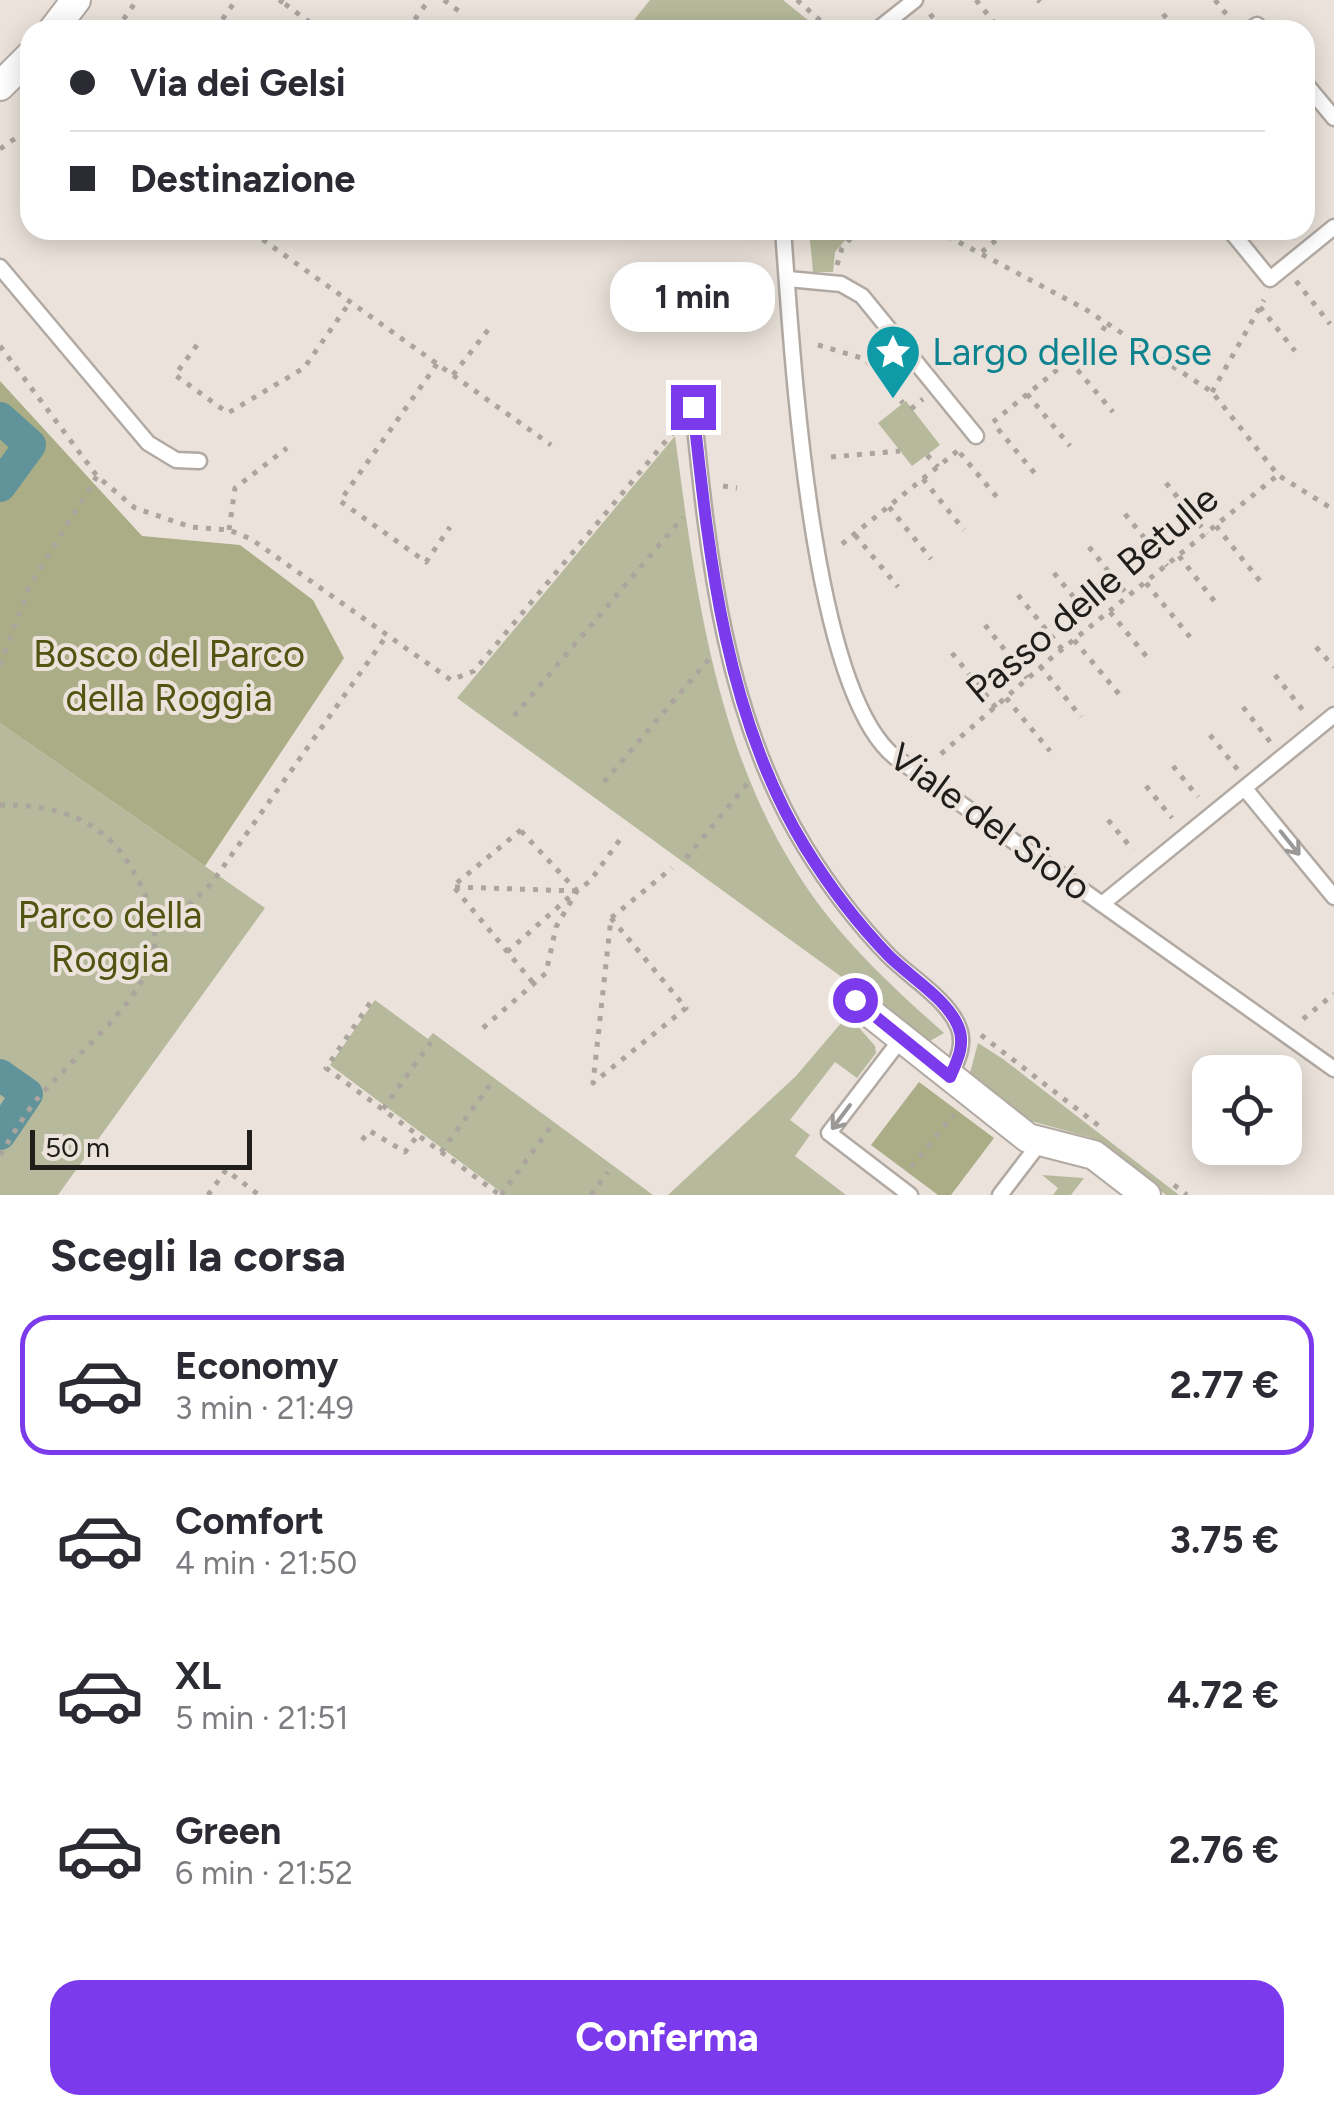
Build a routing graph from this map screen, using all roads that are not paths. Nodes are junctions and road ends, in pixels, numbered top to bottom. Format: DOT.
graph roads {
  1 [pos="76,0"];
  2 [pos="915,0"];
  3 [pos="61,20"];
  4 [pos="890,20"];
  5 [pos="20,66"];
  6 [pos="0,86"];
  7 [pos="1315,95"];
  8 [pos="1334,118"];
  9 [pos="1334,227"];
  10 [pos="784,240"];
  11 [pos="1238,240"];
  12 [pos="0,266"];
  13 [pos="788,279"];
  14 [pos="693,407"];
  15 [pos="976,436"];
  16 [pos="199,461"];
  17 [pos="1334,714"];
  18 [pos="1248,787"];
  19 [pos="1334,897"];
  20 [pos="1102,904"];
  21 [pos="855,1000"];
  22 [pos="900,1039"];
  23 [pos="1334,1069"];
  24 [pos="950,1077"];
  25 [pos="1039,1144"];
  26 [pos="1159,1189"];
  27 [pos="910,1195"];
  28 [pos="1000,1195"];
  1 -- 3 [label="street"];
  2 -- 4 [label="lane"];
  5 -- 6 [label="street"];
  7 -- 8 [label="lane"];
  9 -- 11 [label="lane"];
  10 -- 13 [label="lane, Viale del Siolo"];
  12 -- 16 [label="lane"];
  13 -- 15 [label="lane"];
  13 -- 20 [label="lane, Viale del Siolo"];
  14 -- 24 [label="lane"];
  17 -- 18 [label="lane"];
  18 -- 19 [label="lane, one-way"];
  18 -- 20 [label="lane"];
  20 -- 23 [label="lane, Viale del Siolo"];
  21 -- 22 [label="street"];
  22 -- 24 [label="street"];
  22 -- 27 [label="lane, one-way"];
  24 -- 25 [label="street"];
  25 -- 26 [label="street"];
  25 -- 28 [label="lane"];
}
